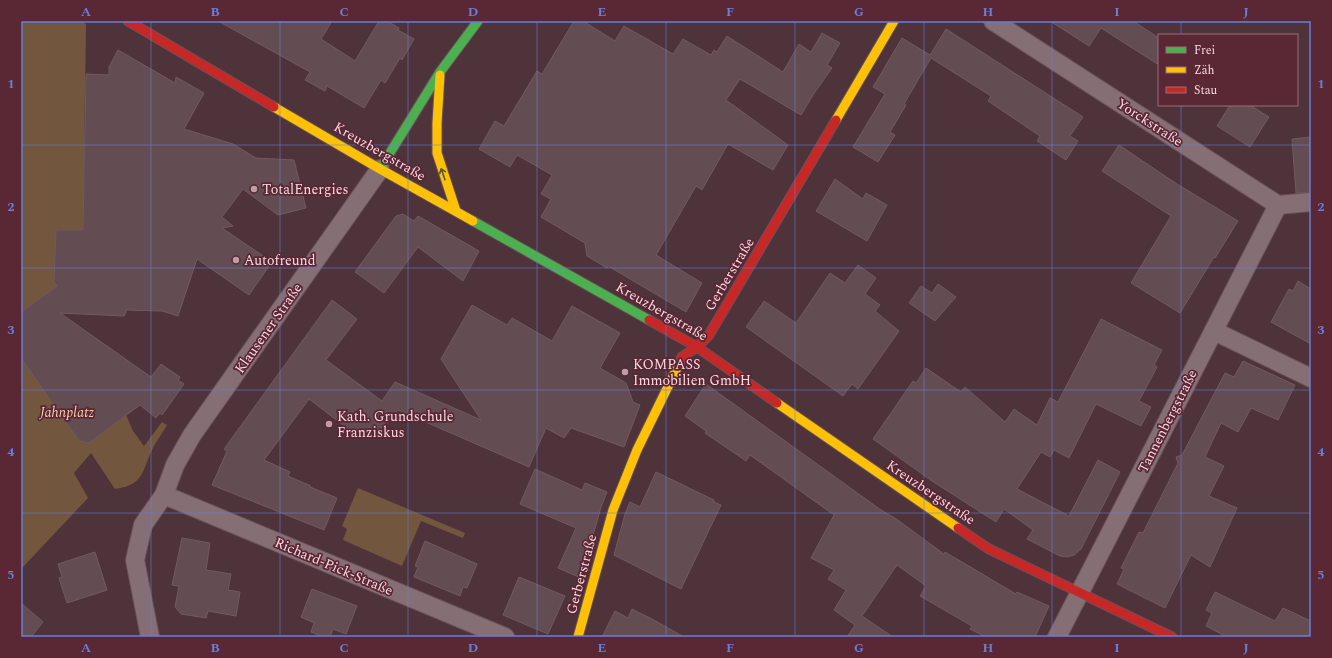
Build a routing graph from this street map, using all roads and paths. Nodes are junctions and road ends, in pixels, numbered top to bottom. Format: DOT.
graph roads {
  1 [pos="128,21"];
  2 [pos="478,21"];
  3 [pos="894,21"];
  4 [pos="993,21"];
  5 [pos="440,72"];
  6 [pos="380,169"];
  7 [pos="1311,202"];
  8 [pos="1278,205"];
  9 [pos="456,211"];
  10 [pos="1214,331"];
  11 [pos="697,347"];
  12 [pos="1311,378"];
  13 [pos="164,495"];
  14 [pos="1079,592"];
  15 [pos="150,637"];
  16 [pos="505,637"];
  17 [pos="578,637"];
  18 [pos="1057,637"];
  19 [pos="1172,637"];
  1 -- 6 [label="main road, Kreuzbergstraße"];
  2 -- 5 [label="main road, Klausener Straße"];
  3 -- 11 [label="main road, Gerberstraße"];
  4 -- 8 [label="street, Yorckstraße"];
  5 -- 6 [label="main road, Klausener Straße"];
  9 -- 5 [label="main road, one-way"];
  6 -- 9 [label="main road, Kreuzbergstraße"];
  6 -- 13 [label="street, Klausener Straße"];
  7 -- 8 [label="street"];
  8 -- 10 [label="street, Tannenbergstraße"];
  9 -- 11 [label="main road, Kreuzbergstraße"];
  10 -- 12 [label="street"];
  10 -- 14 [label="street, Tannenbergstraße"];
  11 -- 14 [label="main road, Kreuzbergstraße"];
  11 -- 17 [label="main road, Gerberstraße"];
  13 -- 15 [label="street, Klausener Straße"];
  13 -- 16 [label="street, Richard-Pick-Straße"];
  14 -- 18 [label="street, Tannenbergstraße"];
  14 -- 19 [label="main road, Kreuzbergstraße"];
}
